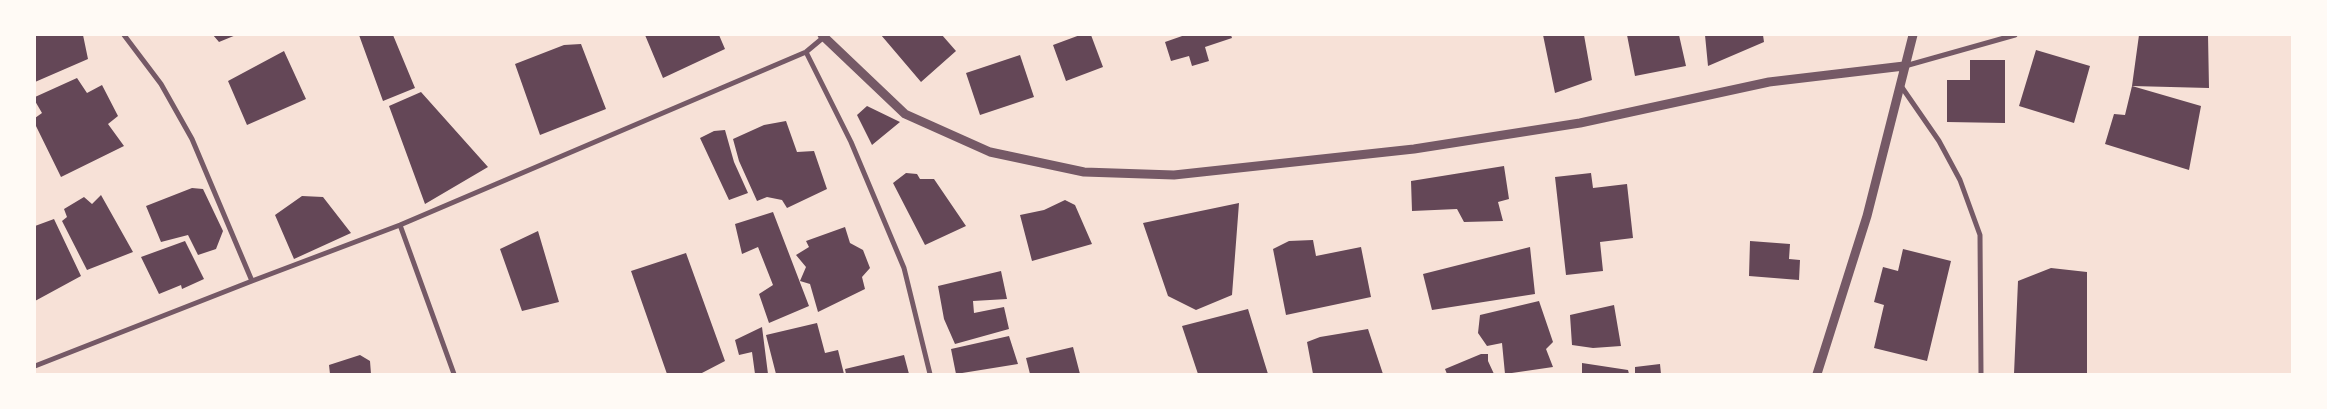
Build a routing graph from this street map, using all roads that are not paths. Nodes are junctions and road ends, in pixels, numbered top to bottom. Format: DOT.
graph roads {
  1 [pos="124,35"];
  2 [pos="1913,35"];
  3 [pos="2015,35"];
  4 [pos="823,36"];
  5 [pos="806,52"];
  6 [pos="1904,66"];
  7 [pos="1901,86"];
  8 [pos="400,226"];
  9 [pos="252,280"];
  10 [pos="35,366"];
  11 [pos="454,374"];
  12 [pos="930,374"];
  13 [pos="1817,374"];
  14 [pos="1981,374"];
  1 -- 9 [label="street"];
  2 -- 6 [label="street"];
  3 -- 6 [label="street"];
  4 -- 5 [label="street"];
  4 -- 6 [label="street"];
  5 -- 8 [label="street"];
  5 -- 12 [label="street"];
  6 -- 7 [label="street"];
  7 -- 13 [label="street"];
  7 -- 14 [label="street"];
  8 -- 9 [label="street"];
  8 -- 11 [label="street"];
  9 -- 10 [label="street"];
}
